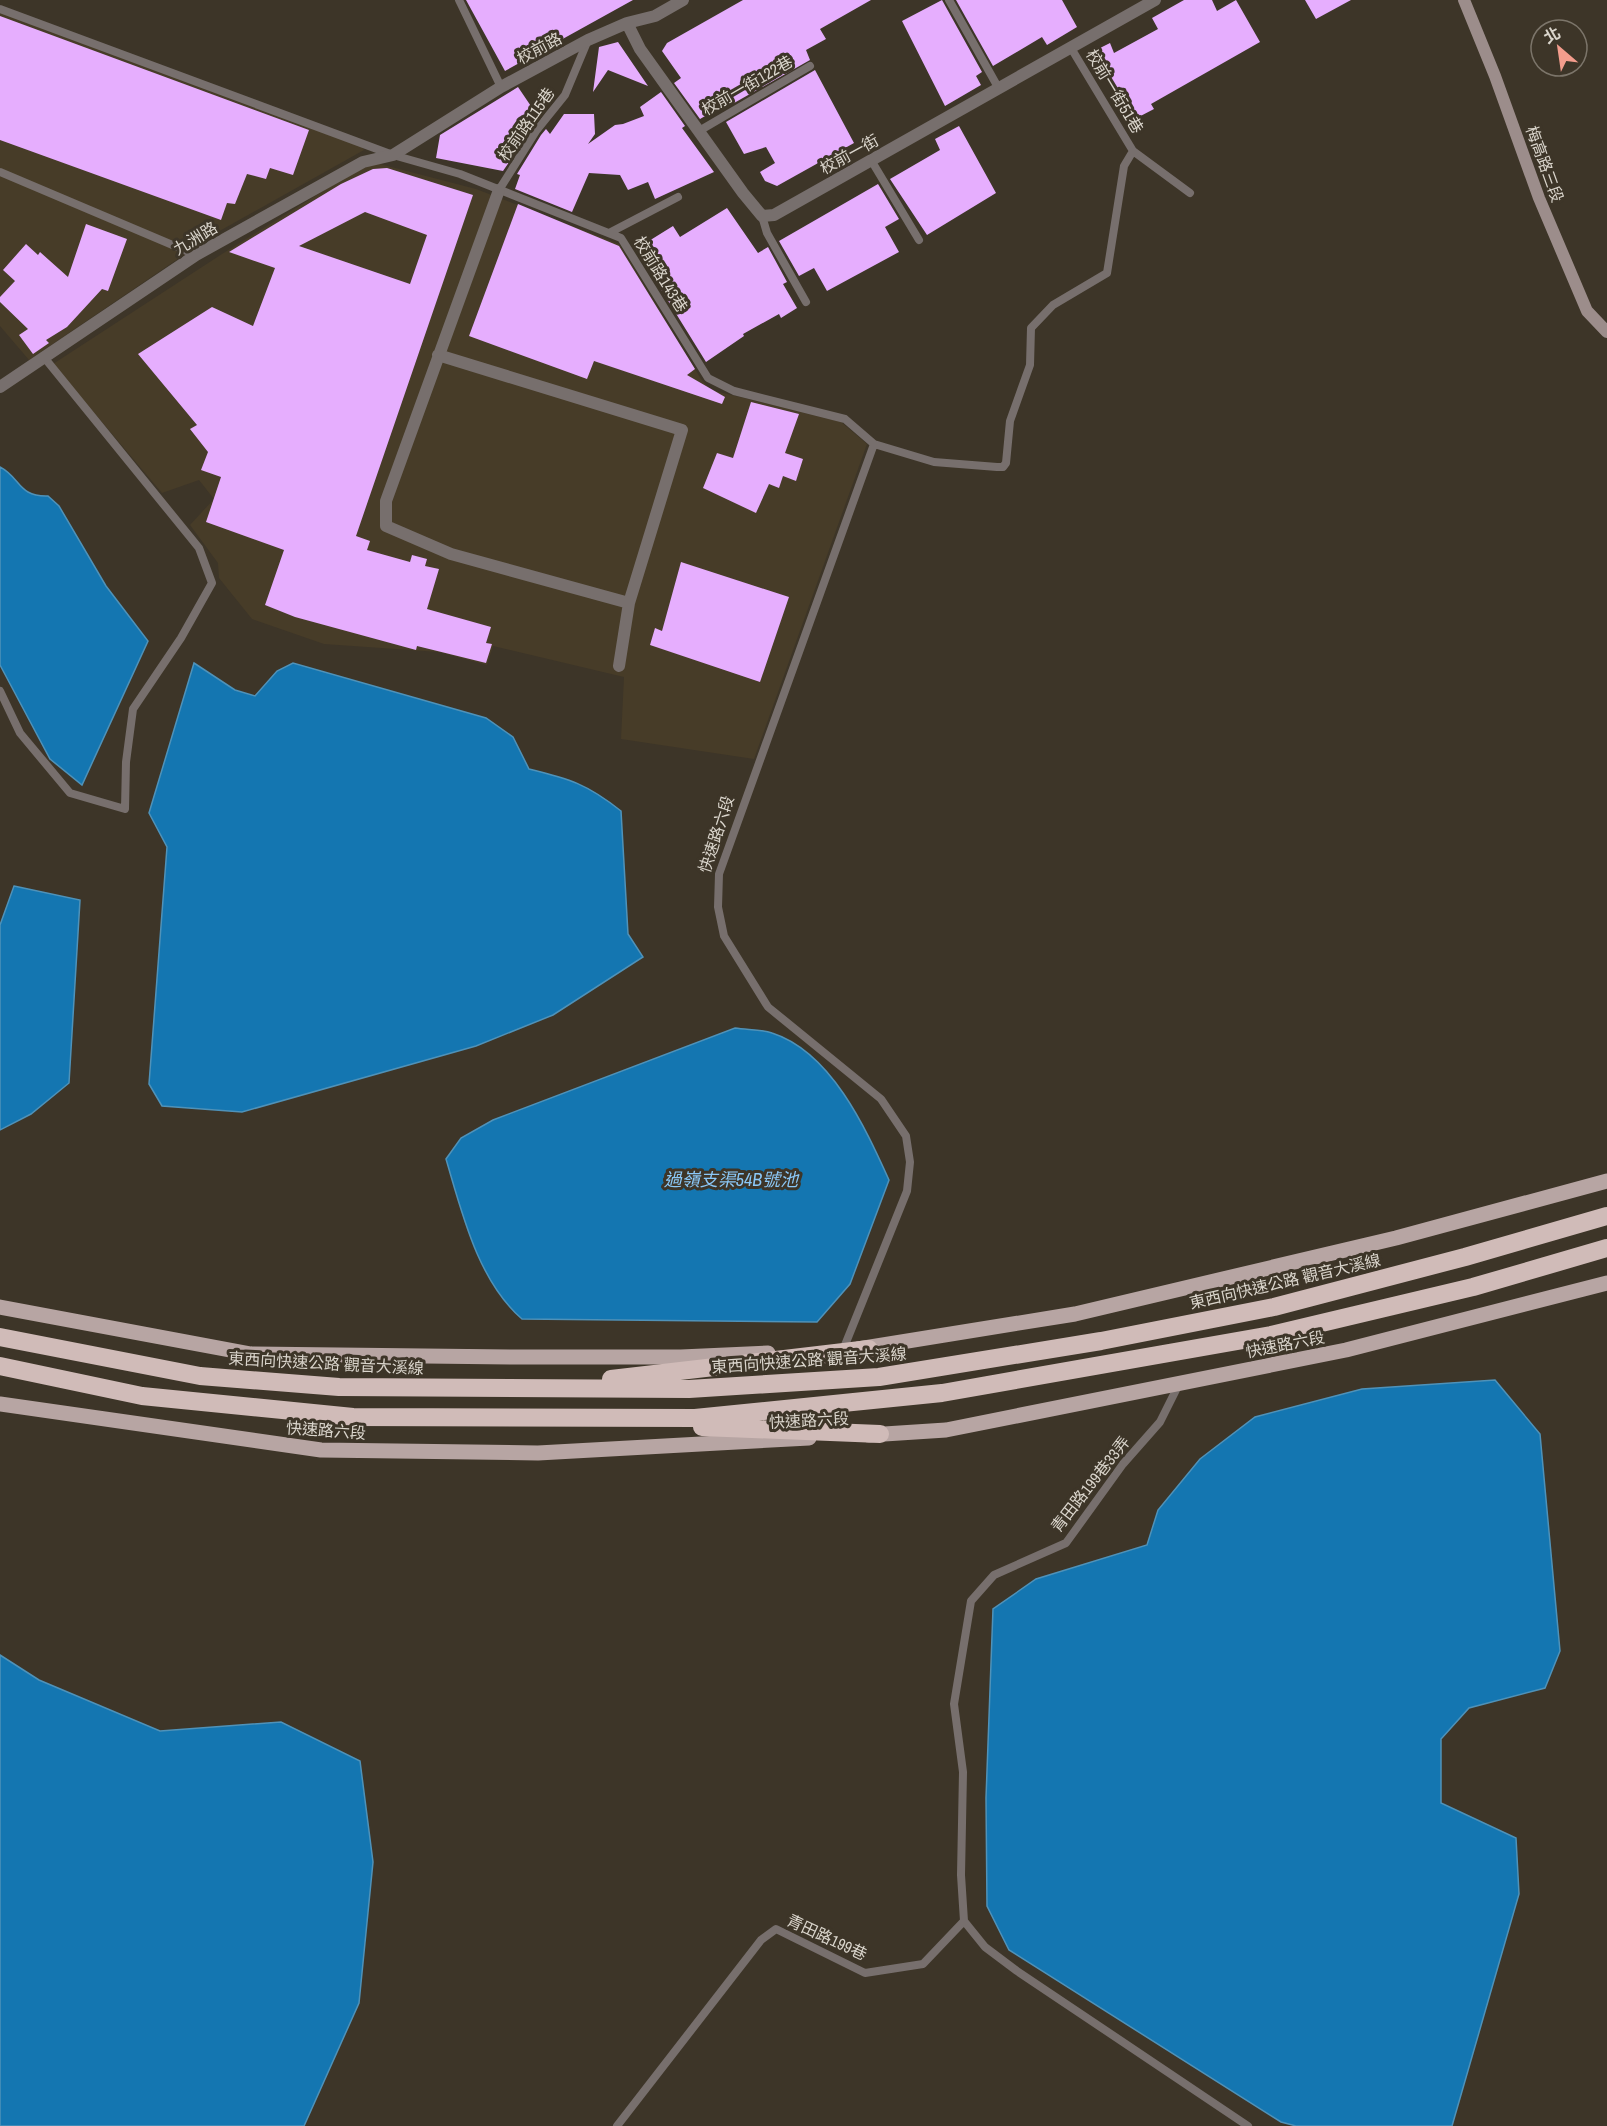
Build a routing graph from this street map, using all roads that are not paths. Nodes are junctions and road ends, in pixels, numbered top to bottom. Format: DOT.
graph roads {
  1 [pos="459,0"];
  2 [pos="683,0"];
  3 [pos="949,0"];
  4 [pos="1155,0"];
  5 [pos="1464,0"];
  6 [pos="0,9"];
  7 [pos="627,23"];
  8 [pos="588,40"];
  9 [pos="1071,48"];
  10 [pos="810,66"];
  11 [pos="501,87"];
  12 [pos="999,89"];
  13 [pos="699,130"];
  14 [pos="418,139"];
  15 [pos="1134,151"];
  16 [pos="393,155"];
  17 [pos="871,160"];
  18 [pos="0,172"];
  19 [pos="499,189"];
  20 [pos="1190,193"];
  21 [pos="678,197"];
  22 [pos="762,216"];
  23 [pos="609,233"];
  24 [pos="919,240"];
  25 [pos="196,255"];
  26 [pos="806,302"];
  27 [pos="1607,332"];
  28 [pos="438,355"];
  29 [pos="43,356"];
  30 [pos="0,387"];
  31 [pos="874,444"];
  32 [pos="629,603"];
  33 [pos="619,666"];
  34 [pos="0,691"];
  35 [pos="1607,1181"];
  36 [pos="1607,1216"];
  37 [pos="1607,1248"];
  38 [pos="1607,1283"];
  39 [pos="0,1307"];
  40 [pos="0,1338"];
  41 [pos="869,1349"];
  42 [pos="843,1350"];
  43 [pos="0,1366"];
  44 [pos="1179,1384"];
  45 [pos="526,1389"];
  46 [pos="0,1404"];
  47 [pos="526,1419"];
  48 [pos="880,1434"];
  49 [pos="964,1921"];
  50 [pos="617,2126"];
  51 [pos="1248,2126"];
  1 -- 11 [label="lane"];
  2 -- 7 [label="street, 校前路"];
  3 -- 12 [label="lane"];
  4 -- 9 [label="street, 校前一街"];
  5 -- 27 [label="street, 梅高路三段"];
  6 -- 16 [label="lane, 校前路143巷"];
  7 -- 8 [label="street, 校前路"];
  7 -- 13 [label="street"];
  8 -- 11 [label="street, 校前路"];
  8 -- 19 [label="lane, 校前路115巷"];
  9 -- 12 [label="street, 校前一街"];
  9 -- 15 [label="lane, 校前一街51巷"];
  10 -- 13 [label="lane, 校前一街122巷"];
  11 -- 14 [label="street, 校前路"];
  12 -- 17 [label="street, 校前一街"];
  13 -- 22 [label="street"];
  14 -- 16 [label="street, 九洲路"];
  15 -- 20 [label="lane, 校前一街51巷"];
  15 -- 31 [label="lane"];
  16 -- 19 [label="lane, 校前路143巷"];
  16 -- 25 [label="street, 九洲路"];
  17 -- 22 [label="street, 校前一街"];
  17 -- 24 [label="lane"];
  18 -- 25 [label="lane"];
  19 -- 23 [label="lane, 校前路143巷"];
  19 -- 28 [label="street"];
  21 -- 23 [label="lane"];
  22 -- 26 [label="lane"];
  23 -- 31 [label="lane, 校前路143巷"];
  25 -- 29 [label="street, 九洲路"];
  28 -- 32 [label="street"];
  28 -- 32 [label="street"];
  29 -- 30 [label="street, 九洲路"];
  29 -- 34 [label="lane"];
  31 -- 42 [label="lane, 快速路六段"];
  32 -- 33 [label="street"];
  35 -- 41 [label="main road"];
  36 -- 45 [label="highway, 東西向快速公路 觀音大溪線"];
  37 -- 47 [label="highway"];
  38 -- 44 [label="main road, 快速路六段"];
  39 -- 42 [label="main road"];
  40 -- 45 [label="highway, 東西向快速公路 觀音大溪線"];
  41 -- 42 [label="main road"];
  41 -- 45 [label="highway"];
  43 -- 47 [label="highway"];
  44 -- 48 [label="main road, 快速路六段"];
  44 -- 49 [label="lane, 青田路199巷33弄"];
  46 -- 48 [label="main road, 快速路六段"];
  47 -- 48 [label="highway"];
  49 -- 50 [label="lane, 青田路199巷"];
  49 -- 51 [label="lane"];
}
